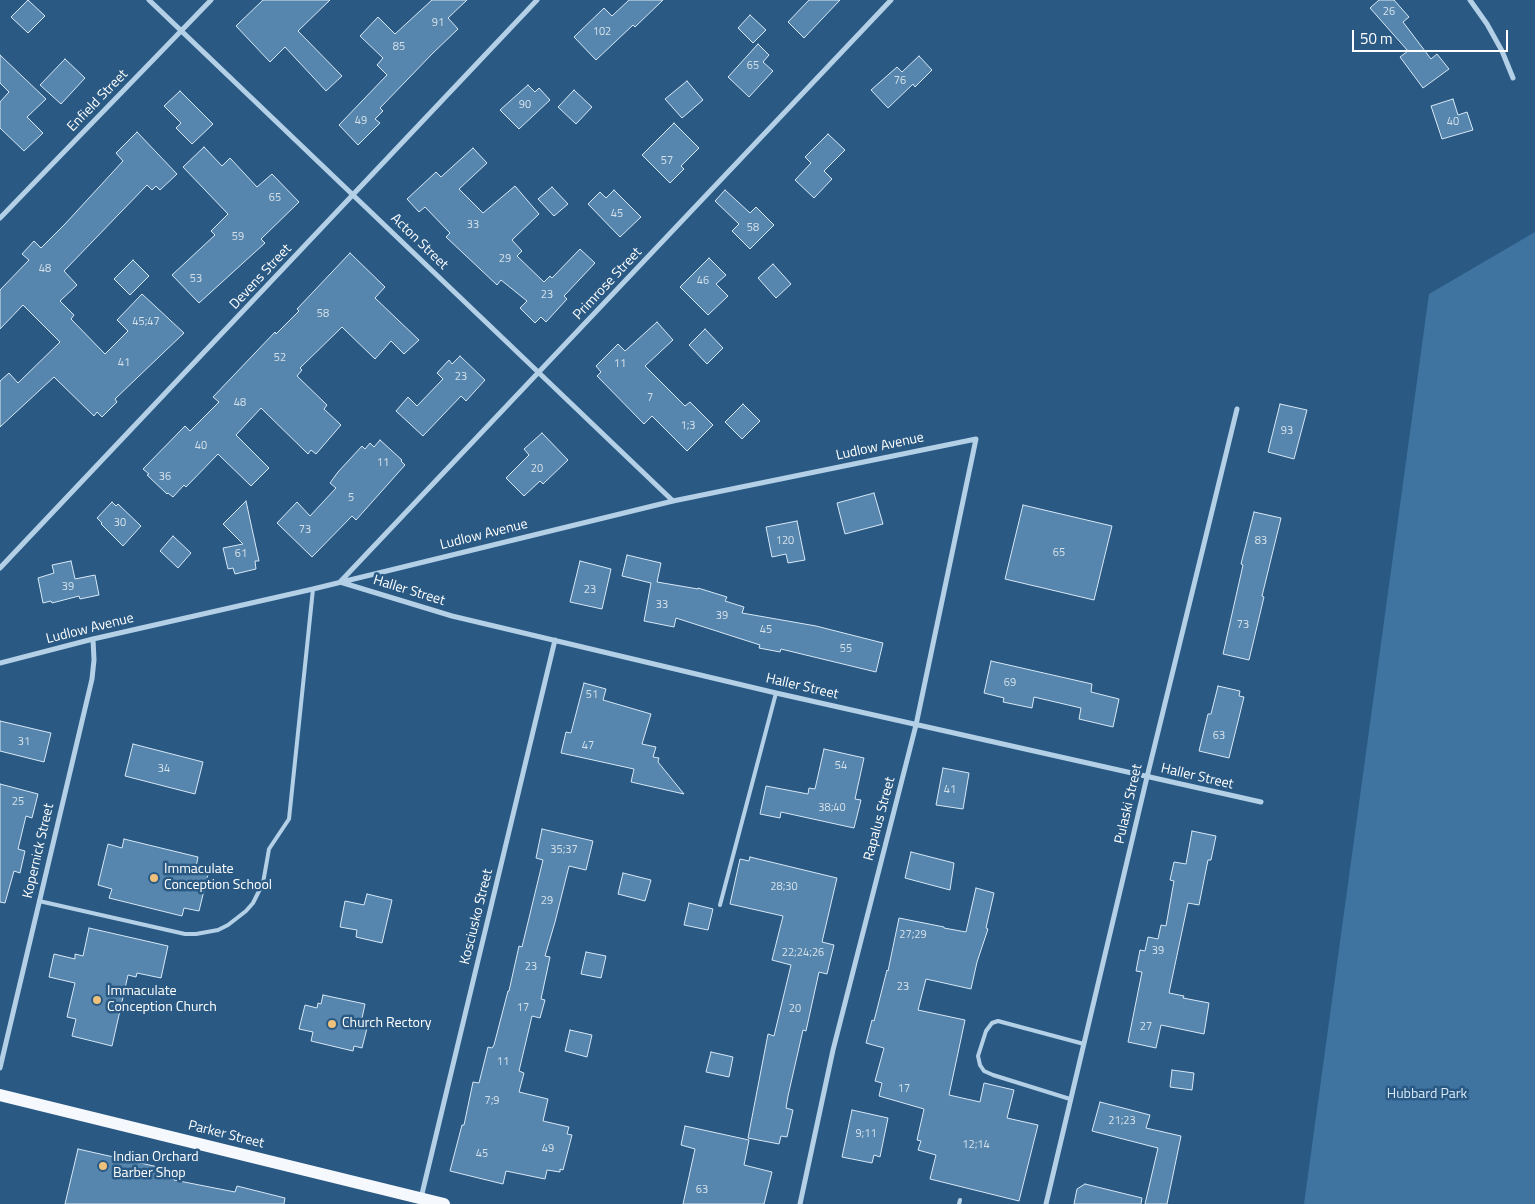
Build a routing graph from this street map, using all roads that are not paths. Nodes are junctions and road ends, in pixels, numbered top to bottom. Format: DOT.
graph roads {
  1 [pos="149,0"];
  2 [pos="211,0"];
  3 [pos="537,0"];
  4 [pos="891,0"];
  5 [pos="1470,0"];
  6 [pos="182,31"];
  7 [pos="1513,78"];
  8 [pos="354,195"];
  9 [pos="0,218"];
  10 [pos="539,373"];
  11 [pos="1237,409"];
  12 [pos="976,439"];
  13 [pos="673,501"];
  14 [pos="0,568"];
  15 [pos="340,582"];
  16 [pos="313,589"];
  17 [pos="93,639"];
  18 [pos="555,640"];
  19 [pos="0,663"];
  20 [pos="776,693"];
  21 [pos="916,725"];
  22 [pos="1147,777"];
  23 [pos="1261,802"];
  24 [pos="39,901"];
  25 [pos="720,905"];
  26 [pos="1084,1044"];
  27 [pos="0,1068"];
  28 [pos="0,1095"];
  29 [pos="1070,1099"];
  30 [pos="421,1198"];
  31 [pos="444,1204"];
  32 [pos="800,1204"];
  33 [pos="1046,1204"];
  1 -- 6 [label="street, Acton Street"];
  2 -- 6 [label="street, Enfield Street"];
  3 -- 8 [label="street, Devens Street"];
  4 -- 10 [label="street, Primrose Street"];
  5 -- 7 [label="street"];
  6 -- 8 [label="street, Acton Street"];
  6 -- 9 [label="street, Enfield Street"];
  8 -- 10 [label="street, Acton Street"];
  8 -- 14 [label="street, Devens Street"];
  10 -- 13 [label="street, Acton Street"];
  10 -- 15 [label="street, Primrose Street"];
  11 -- 22 [label="street, Pulaski Street"];
  12 -- 13 [label="street, Ludlow Avenue"];
  12 -- 21 [label="street, Rapalus Street"];
  13 -- 15 [label="street, Ludlow Avenue"];
  15 -- 16 [label="street, Ludlow Avenue"];
  15 -- 18 [label="street, Haller Street"];
  16 -- 17 [label="street, Ludlow Avenue"];
  16 -- 24 [label="lane"];
  17 -- 19 [label="street, Ludlow Avenue"];
  17 -- 24 [label="street, Kopernick Street"];
  18 -- 20 [label="street, Haller Street"];
  18 -- 30 [label="street, Kosciusko Street"];
  20 -- 21 [label="street, Haller Street"];
  20 -- 25 [label="lane"];
  21 -- 22 [label="street, Haller Street"];
  21 -- 32 [label="street, Rapalus Street"];
  22 -- 23 [label="street, Haller Street"];
  22 -- 26 [label="street, Pulaski Street"];
  24 -- 27 [label="street, Kopernick Street"];
  26 -- 29 [label="street, Pulaski Street"];
  26 -- 29 [label="lane"];
  28 -- 30 [label="main road, Parker Street"];
  29 -- 33 [label="street, Pulaski Street"];
  30 -- 31 [label="main road, Parker Street"];
}
